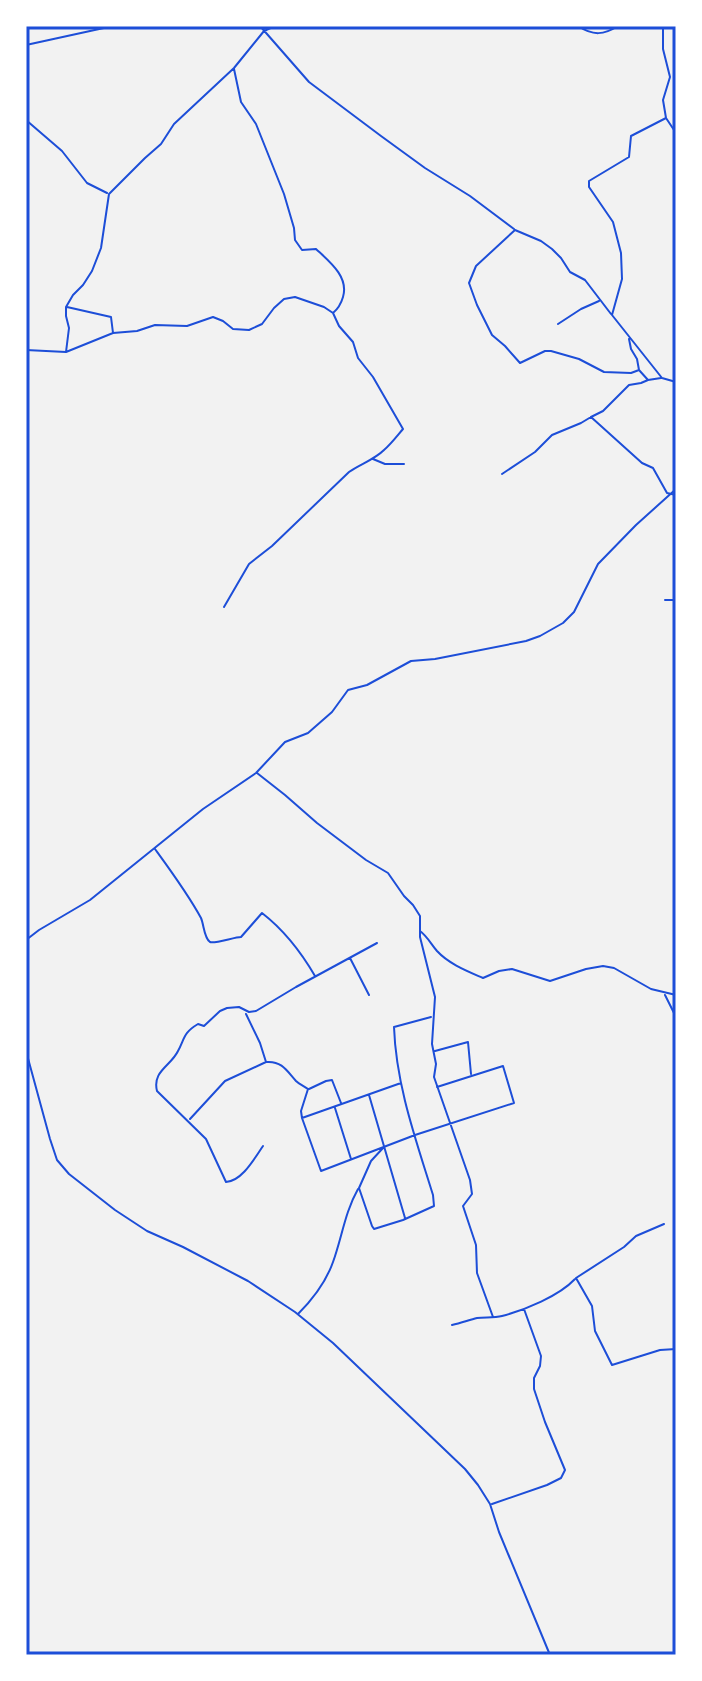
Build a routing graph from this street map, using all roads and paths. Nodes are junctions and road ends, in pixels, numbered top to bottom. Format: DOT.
graph roads {
  1 [pos="113,26"];
  2 [pos="260,26"];
  3 [pos="275,26"];
  4 [pos="578,26"];
  5 [pos="618,26"];
  6 [pos="663,26"];
  7 [pos="264,31"];
  8 [pos="26,45"];
  9 [pos="234,68"];
  10 [pos="666,118"];
  11 [pos="26,120"];
  12 [pos="676,133"];
  13 [pos="109,194"];
  14 [pos="515,230"];
  15 [pos="600,300"];
  16 [pos="66,307"];
  17 [pos="333,313"];
  18 [pos="612,315"];
  19 [pos="558,324"];
  20 [pos="113,333"];
  21 [pos="629,339"];
  22 [pos="26,350"];
  23 [pos="66,352"];
  24 [pos="639,370"];
  25 [pos="662,378"];
  26 [pos="648,380"];
  27 [pos="676,382"];
  28 [pos="591,417"];
  29 [pos="372,459"];
  30 [pos="404,464"];
  31 [pos="502,474"];
  32 [pos="676,489"];
  33 [pos="674,494"];
  34 [pos="665,600"];
  35 [pos="676,600"];
  36 [pos="224,607"];
  37 [pos="256,773"];
  38 [pos="154,848"];
  39 [pos="420,931"];
  40 [pos="26,940"];
  41 [pos="377,943"];
  42 [pos="350,957"];
  43 [pos="315,976"];
  44 [pos="665,994"];
  45 [pos="369,995"];
  46 [pos="676,995"];
  47 [pos="245,1011"];
  48 [pos="433,1017"];
  49 [pos="676,1017"];
  50 [pos="26,1051"];
  51 [pos="434,1051"];
  52 [pos="266,1062"];
  53 [pos="471,1076"];
  54 [pos="401,1083"];
  55 [pos="437,1087"];
  56 [pos="308,1089"];
  57 [pos="369,1095"];
  58 [pos="341,1104"];
  59 [pos="335,1106"];
  60 [pos="302,1118"];
  61 [pos="189,1120"];
  62 [pos="450,1124"];
  63 [pos="415,1135"];
  64 [pos="263,1146"];
  65 [pos="383,1147"];
  66 [pos="351,1159"];
  67 [pos="359,1188"];
  68 [pos="405,1219"];
  69 [pos="664,1224"];
  70 [pos="576,1278"];
  71 [pos="524,1309"];
  72 [pos="298,1314"];
  73 [pos="493,1317"];
  74 [pos="452,1325"];
  75 [pos="676,1349"];
  76 [pos="490,1504"];
  77 [pos="550,1655"];
  1 -- 8 [label="street"];
  2 -- 7 [label="street"];
  3 -- 7 [label="street"];
  4 -- 5 [label="street"];
  6 -- 10 [label="street"];
  7 -- 9 [label="street"];
  7 -- 14 [label="street"];
  9 -- 13 [label="street"];
  9 -- 17 [label="street"];
  10 -- 12 [label="street"];
  10 -- 18 [label="street"];
  11 -- 13 [label="street"];
  13 -- 16 [label="street"];
  14 -- 15 [label="street"];
  14 -- 24 [label="street"];
  15 -- 18 [label="street"];
  15 -- 19 [label="street"];
  16 -- 20 [label="street"];
  16 -- 23 [label="street"];
  17 -- 20 [label="street"];
  17 -- 29 [label="street"];
  18 -- 21 [label="street"];
  20 -- 23 [label="street"];
  21 -- 24 [label="street"];
  21 -- 25 [label="street"];
  22 -- 23 [label="street"];
  24 -- 26 [label="street"];
  25 -- 26 [label="street"];
  25 -- 27 [label="street"];
  26 -- 28 [label="street"];
  28 -- 31 [label="street"];
  28 -- 33 [label="street"];
  29 -- 30 [label="street"];
  29 -- 36 [label="street"];
  32 -- 33 [label="street"];
  33 -- 37 [label="street"];
  34 -- 35 [label="street"];
  37 -- 38 [label="street"];
  37 -- 39 [label="street"];
  38 -- 40 [label="street"];
  38 -- 43 [label="street"];
  39 -- 44 [label="street"];
  39 -- 48 [label="street"];
  41 -- 42 [label="street"];
  42 -- 43 [label="street"];
  42 -- 45 [label="street"];
  43 -- 47 [label="street"];
  44 -- 46 [label="street"];
  44 -- 49 [label="street"];
  47 -- 52 [label="street"];
  47 -- 61 [label="street"];
  48 -- 51 [label="street"];
  48 -- 54 [label="street"];
  50 -- 72 [label="street"];
  51 -- 53 [label="street"];
  51 -- 55 [label="street"];
  52 -- 56 [label="street"];
  52 -- 61 [label="street"];
  53 -- 55 [label="street"];
  53 -- 62 [label="street"];
  54 -- 57 [label="street"];
  54 -- 63 [label="street"];
  55 -- 62 [label="street"];
  56 -- 58 [label="street"];
  56 -- 60 [label="street"];
  57 -- 58 [label="street"];
  57 -- 65 [label="street"];
  58 -- 59 [label="street"];
  59 -- 60 [label="street"];
  59 -- 66 [label="street"];
  60 -- 66 [label="street"];
  61 -- 64 [label="street"];
  62 -- 63 [label="street"];
  62 -- 73 [label="street"];
  63 -- 65 [label="street"];
  63 -- 68 [label="street"];
  65 -- 66 [label="street"];
  65 -- 67 [label="street"];
  65 -- 68 [label="street"];
  67 -- 68 [label="street"];
  67 -- 72 [label="street"];
  69 -- 70 [label="street"];
  70 -- 71 [label="street"];
  70 -- 75 [label="street"];
  71 -- 73 [label="street"];
  71 -- 76 [label="street"];
  72 -- 76 [label="street"];
  73 -- 74 [label="street"];
  76 -- 77 [label="street"];
}
